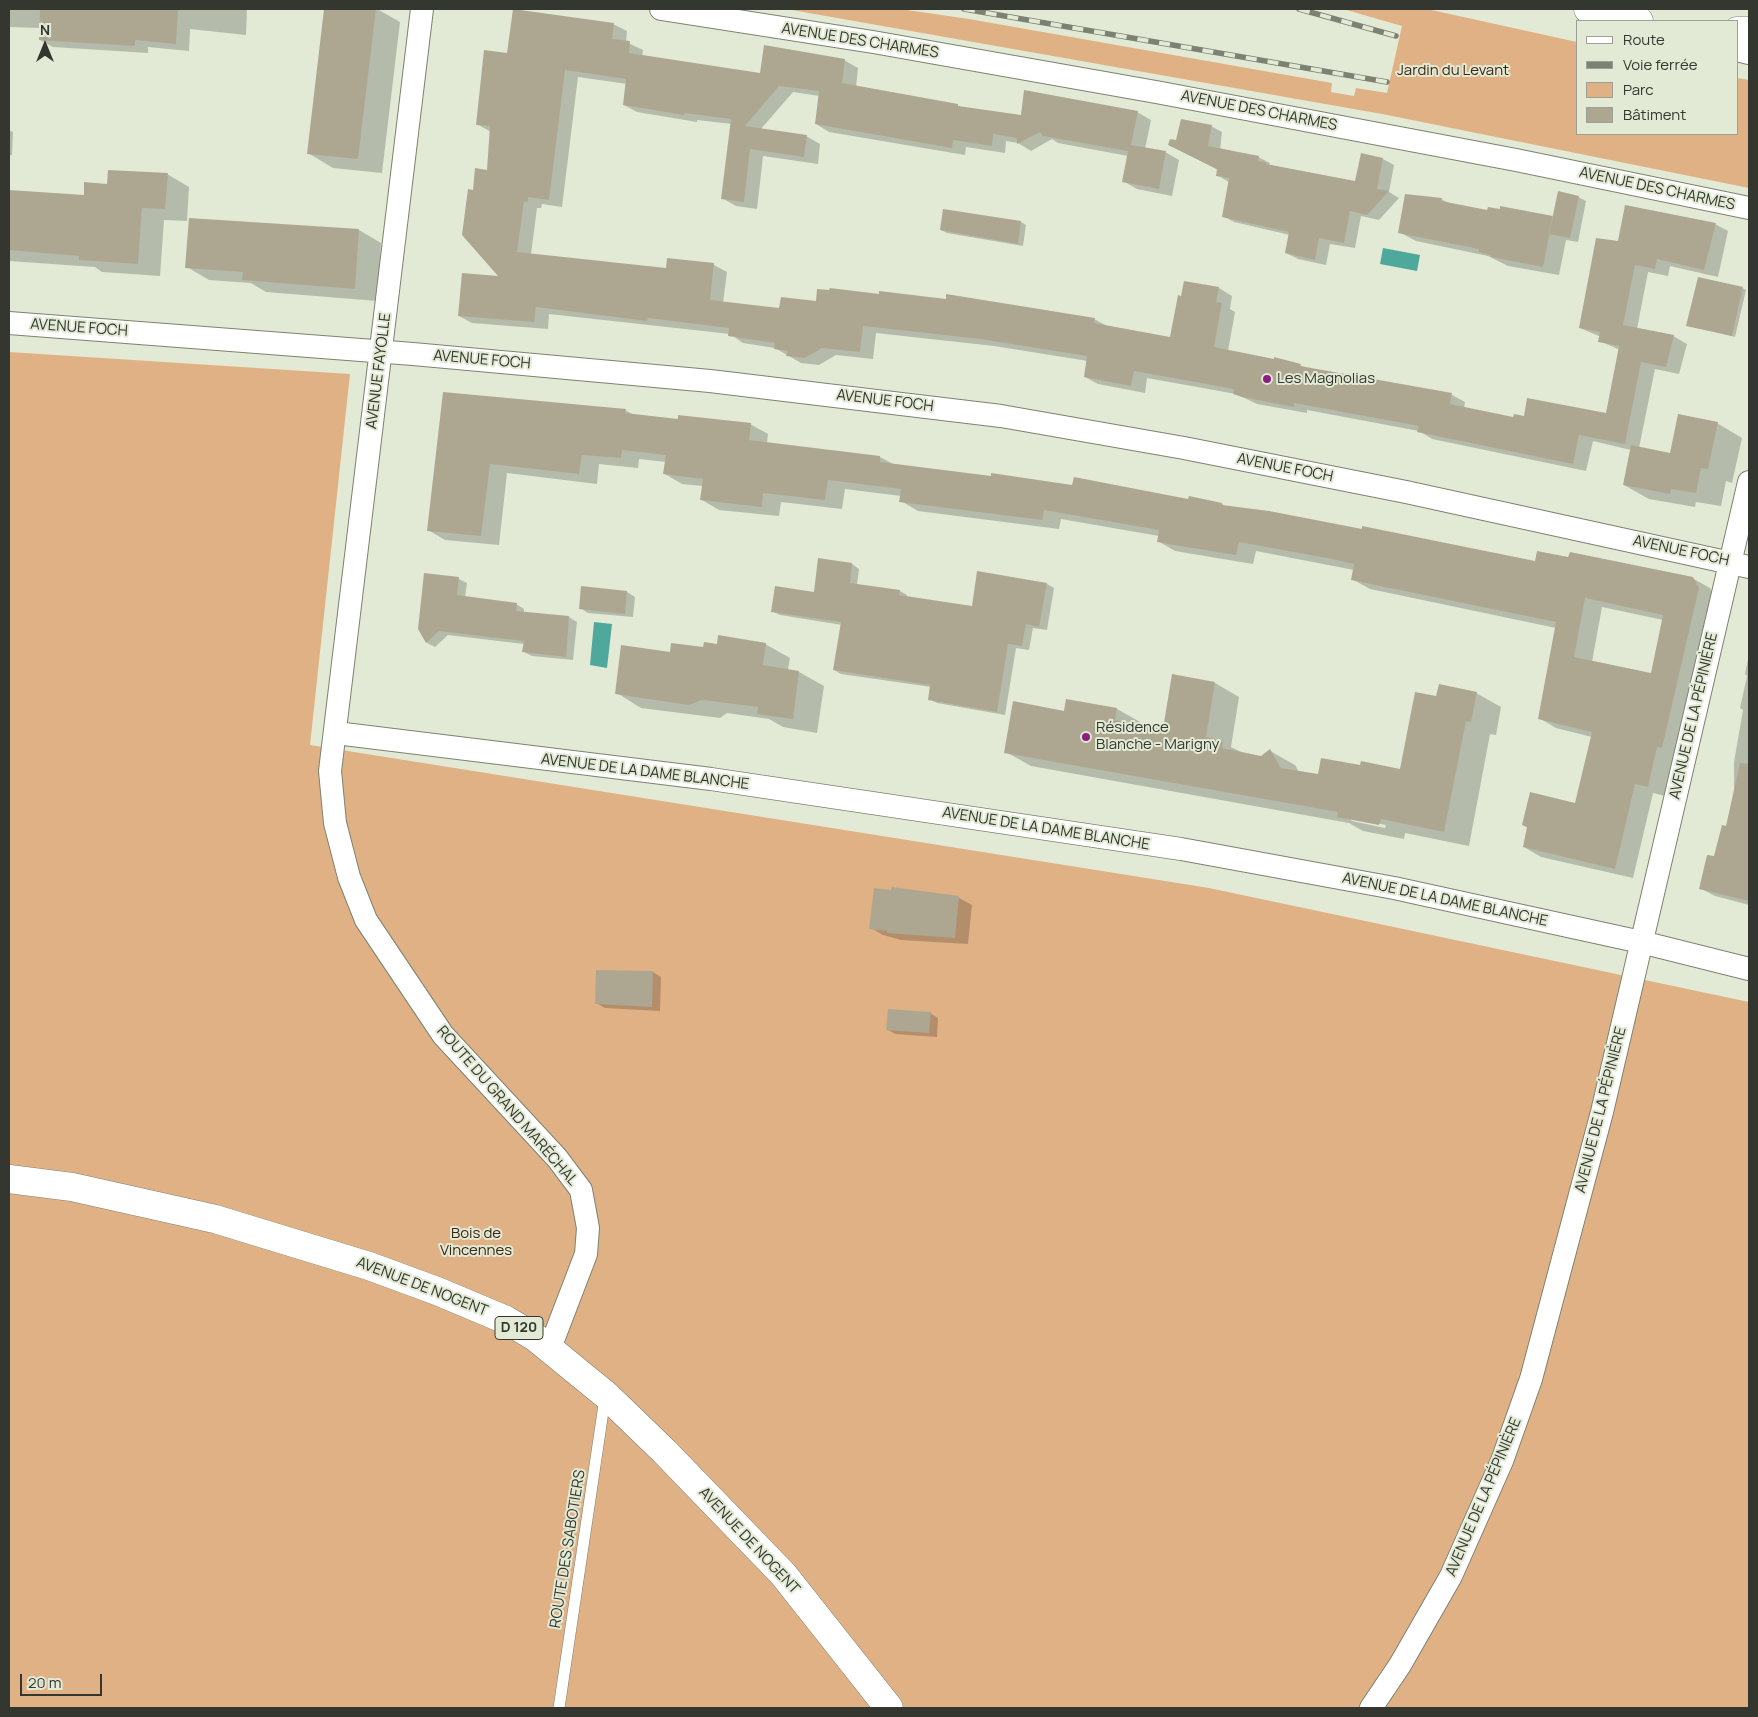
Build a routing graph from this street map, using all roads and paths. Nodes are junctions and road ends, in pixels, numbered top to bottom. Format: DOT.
graph roads {
  1 [pos="422,9"];
  2 [pos="661,9"];
  3 [pos="1588,9"];
  4 [pos="1635,20"];
  5 [pos="1749,208"];
  6 [pos="9,323"];
  7 [pos="381,351"];
  8 [pos="1749,482"];
  9 [pos="1740,564"];
  10 [pos="336,732"];
  11 [pos="1641,942"];
  12 [pos="1749,969"];
  13 [pos="9,1179"];
  14 [pos="550,1348"];
  15 [pos="606,1395"];
  16 [pos="559,1708"];
  17 [pos="889,1708"];
  18 [pos="1371,1708"];
  1 -- 7 [label="street, AVENUE FAYOLLE"];
  2 -- 5 [label="street, AVENUE DES CHARMES"];
  3 -- 4 [label="main road"];
  6 -- 7 [label="street, AVENUE FOCH"];
  7 -- 9 [label="street, AVENUE FOCH"];
  7 -- 10 [label="street, AVENUE FAYOLLE"];
  8 -- 9 [label="street, AVENUE DE LA PÉPINIÈRE"];
  9 -- 11 [label="street, AVENUE DE LA PÉPINIÈRE"];
  10 -- 11 [label="street, AVENUE DE LA DAME BLANCHE"];
  10 -- 14 [label="street, ROUTE DU GRAND MARÉCHAL"];
  11 -- 12 [label="street, AVENUE DE LA DAME BLANCHE"];
  11 -- 18 [label="street, AVENUE DE LA PÉPINIÈRE"];
  13 -- 14 [label="main road, AVENUE DE NOGENT / D 120"];
  14 -- 15 [label="main road, AVENUE DE NOGENT / D 120"];
  15 -- 16 [label="lane, ROUTE DES SABOTIERS"];
  15 -- 17 [label="main road, AVENUE DE NOGENT / D 120"];
}
